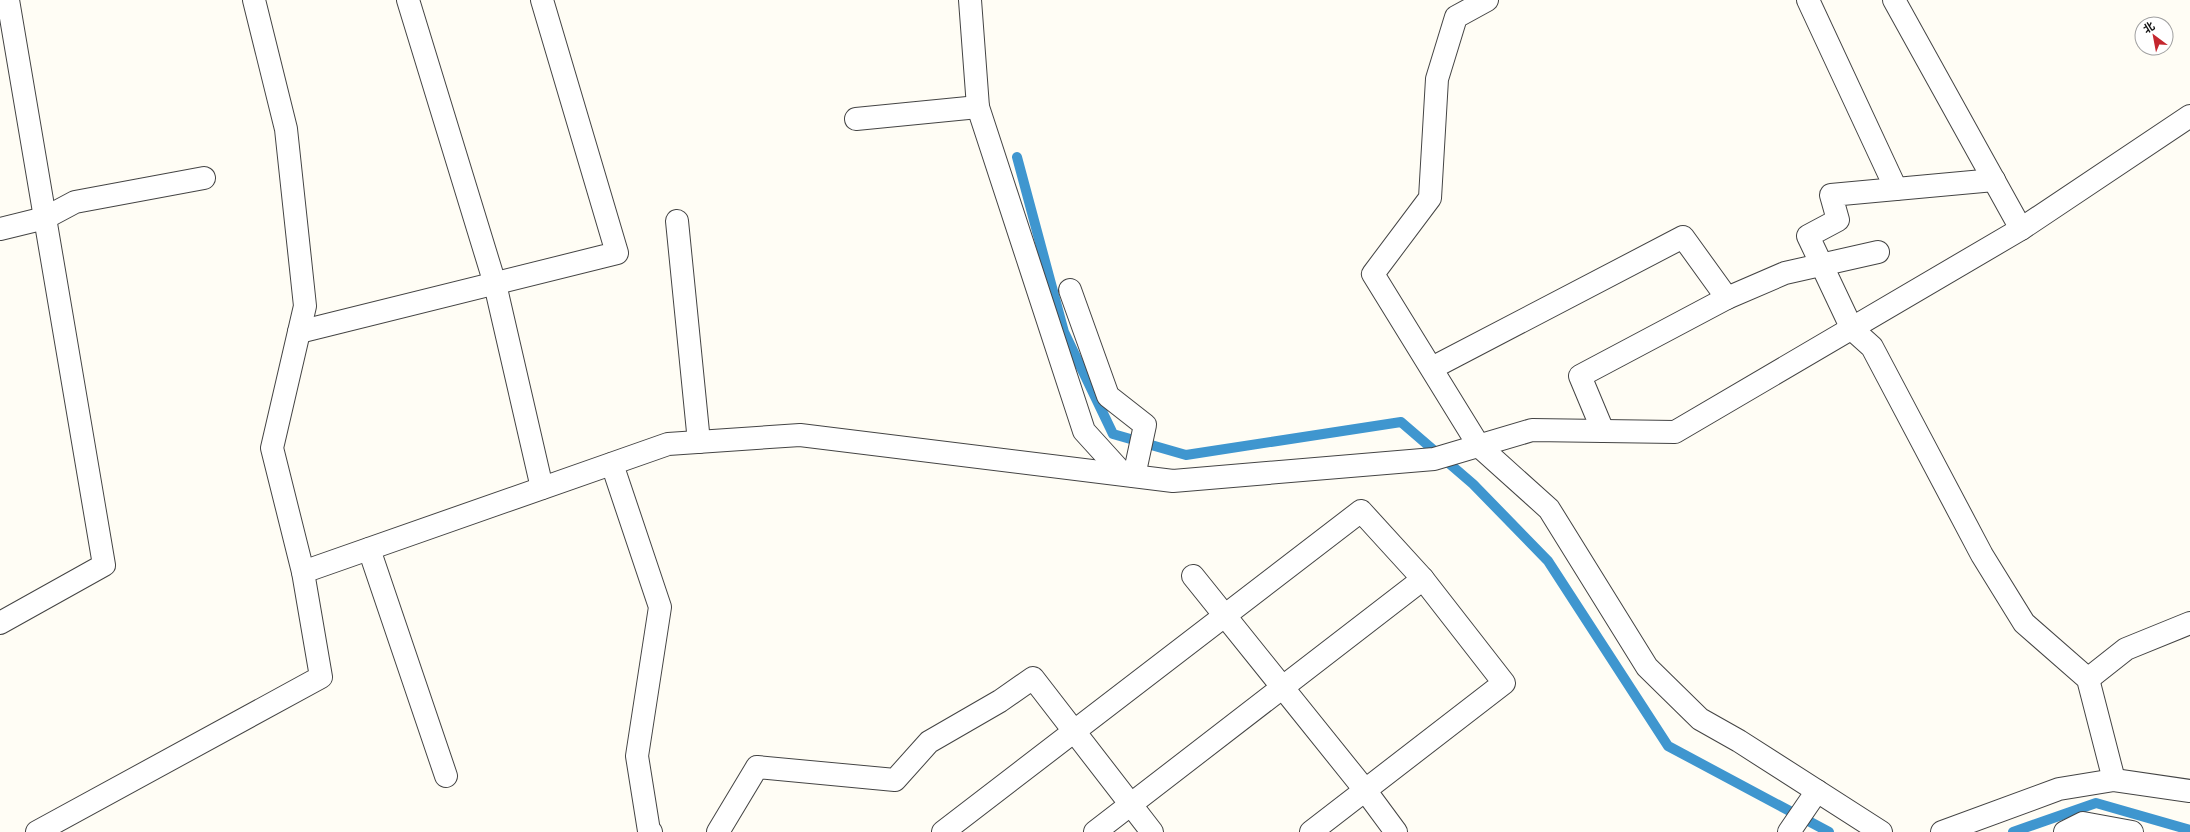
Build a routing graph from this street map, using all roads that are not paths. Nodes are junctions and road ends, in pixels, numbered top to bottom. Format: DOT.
graph roads {
  1 [pos="8,0"];
  2 [pos="254,0"];
  3 [pos="408,0"];
  4 [pos="542,0"];
  5 [pos="970,0"];
  6 [pos="1487,0"];
  7 [pos="1808,0"];
  8 [pos="1894,0"];
  9 [pos="978,107"];
  10 [pos="2190,116"];
  11 [pos="856,119"];
  12 [pos="204,178"];
  13 [pos="1994,180"];
  14 [pos="1896,189"];
  15 [pos="45,218"];
  16 [pos="677,220"];
  17 [pos="0,229"];
  18 [pos="2021,229"];
  19 [pos="1878,252"];
  20 [pos="495,284"];
  21 [pos="1070,290"];
  22 [pos="1727,298"];
  23 [pos="1852,329"];
  24 [pos="299,332"];
  25 [pos="1432,368"];
  26 [pos="1603,431"];
  27 [pos="699,442"];
  28 [pos="1479,446"];
  29 [pos="612,464"];
  30 [pos="1129,475"];
  31 [pos="542,488"];
  32 [pos="369,549"];
  33 [pos="302,572"];
  34 [pos="1193,576"];
  35 [pos="1423,579"];
  36 [pos="0,623"];
  37 [pos="2190,623"];
  38 [pos="2088,679"];
  39 [pos="446,776"];
  40 [pos="2114,780"];
  41 [pos="1365,790"];
  42 [pos="1816,790"];
  43 [pos="2190,791"];
  44 [pos="37,832"];
  45 [pos="651,832"];
  46 [pos="718,832"];
  47 [pos="943,832"];
  48 [pos="1095,832"];
  49 [pos="1152,832"];
  50 [pos="1311,832"];
  51 [pos="1396,832"];
  52 [pos="1790,832"];
  53 [pos="1881,832"];
  54 [pos="1942,832"];
  55 [pos="2065,832"];
  56 [pos="2132,832"];
  1 -- 15 [label="street"];
  2 -- 24 [label="street"];
  3 -- 20 [label="street"];
  4 -- 20 [label="street"];
  5 -- 9 [label="street"];
  6 -- 25 [label="street"];
  7 -- 14 [label="street"];
  8 -- 13 [label="street"];
  9 -- 11 [label="street"];
  9 -- 30 [label="street"];
  10 -- 18 [label="street"];
  12 -- 15 [label="street"];
  13 -- 14 [label="street"];
  13 -- 18 [label="street"];
  14 -- 23 [label="street"];
  15 -- 17 [label="street"];
  15 -- 36 [label="street"];
  16 -- 27 [label="street"];
  18 -- 23 [label="street"];
  19 -- 22 [label="street"];
  20 -- 24 [label="street"];
  20 -- 31 [label="street"];
  21 -- 30 [label="street"];
  22 -- 25 [label="street"];
  22 -- 26 [label="street"];
  23 -- 26 [label="street"];
  23 -- 38 [label="street"];
  24 -- 33 [label="street"];
  25 -- 28 [label="street"];
  26 -- 28 [label="street"];
  27 -- 29 [label="street"];
  27 -- 30 [label="street"];
  28 -- 30 [label="street"];
  28 -- 42 [label="street"];
  29 -- 31 [label="street"];
  29 -- 45 [label="street"];
  31 -- 32 [label="street"];
  32 -- 33 [label="street"];
  32 -- 39 [label="street"];
  33 -- 44 [label="street"];
  34 -- 41 [label="street"];
  35 -- 41 [label="street"];
  35 -- 47 [label="street"];
  35 -- 48 [label="street"];
  37 -- 38 [label="street"];
  38 -- 40 [label="street"];
  40 -- 43 [label="street"];
  40 -- 54 [label="street"];
  41 -- 50 [label="street"];
  41 -- 51 [label="street"];
  42 -- 52 [label="street"];
  42 -- 53 [label="street"];
  46 -- 49 [label="street"];
  55 -- 56 [label="street"];
}
